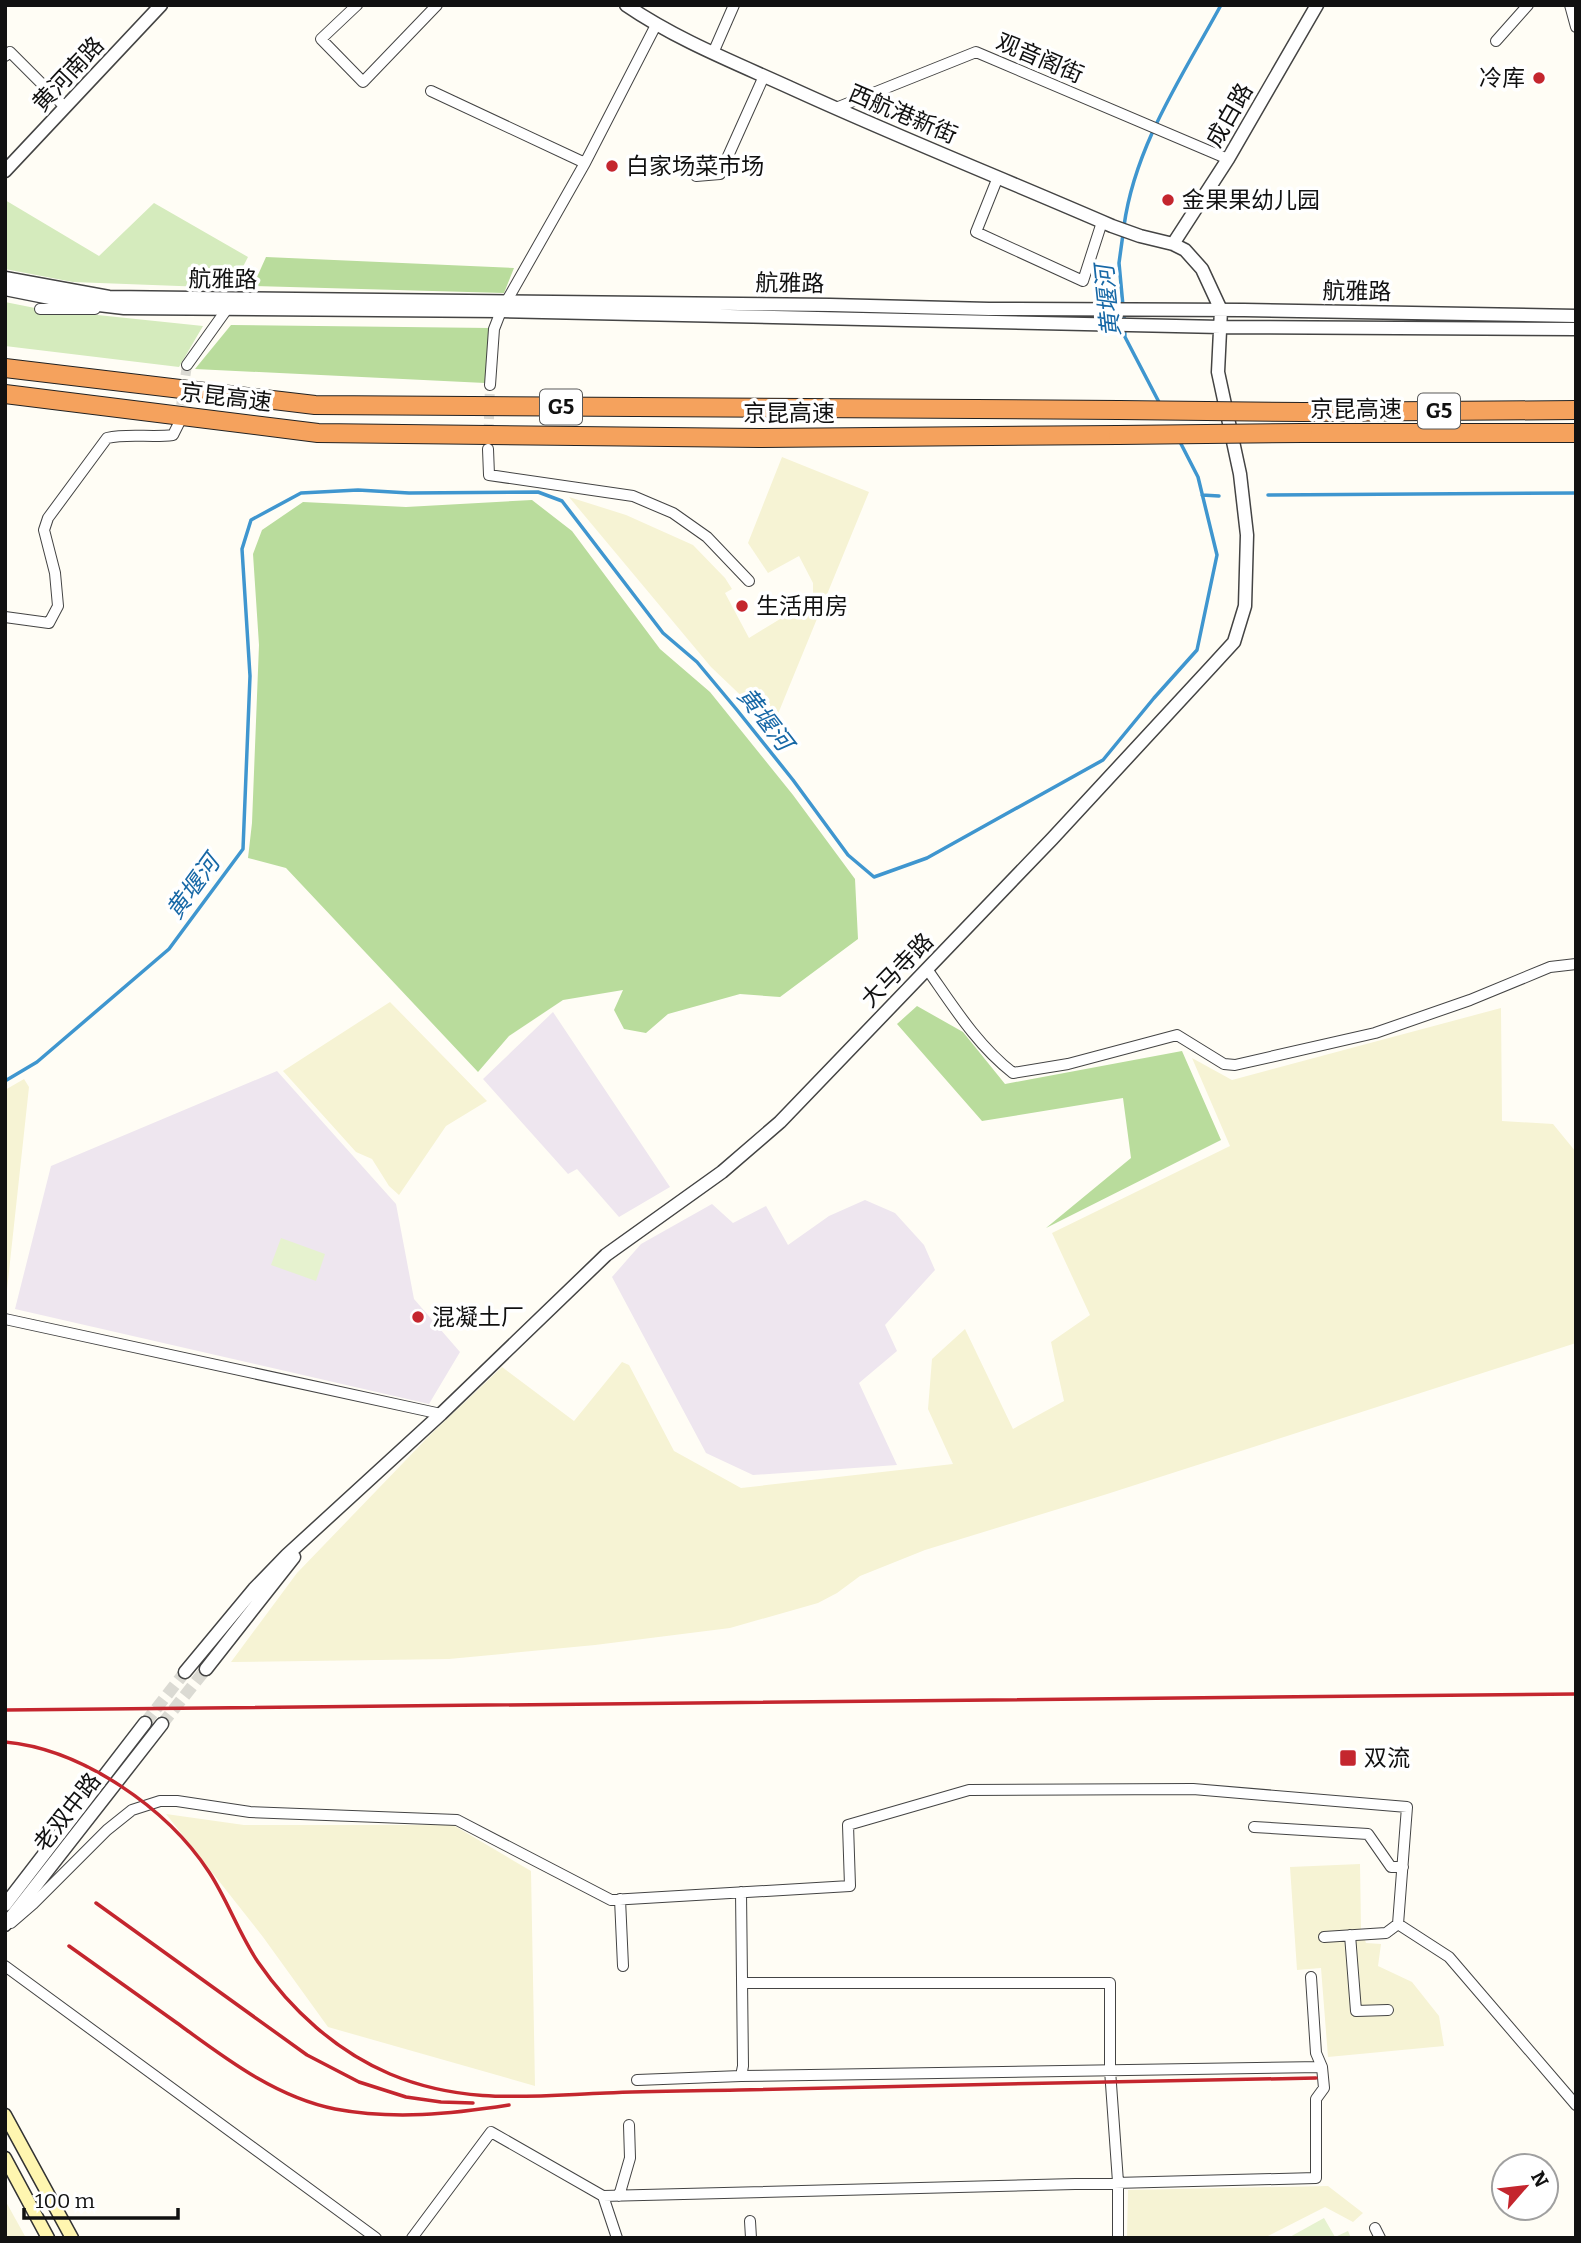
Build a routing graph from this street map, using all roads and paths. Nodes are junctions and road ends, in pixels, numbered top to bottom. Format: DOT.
graph roads {
  1 [pos="161,5"];
  2 [pos="358,5"];
  3 [pos="437,5"];
  4 [pos="625,5"];
  5 [pos="734,5"];
  6 [pos="1317,5"];
  7 [pos="1528,5"];
  8 [pos="1570,5"];
  9 [pos="656,25"];
  10 [pos="1576,27"];
  11 [pos="1496,41"];
  12 [pos="713,53"];
  13 [pos="5,56"];
  14 [pos="764,76"];
  15 [pos="431,91"];
  16 [pos="65,107"];
  17 [pos="835,108"];
  18 [pos="1228,159"];
  19 [pos="585,163"];
  20 [pos="5,171"];
  21 [pos="696,176"];
  22 [pos="998,177"];
  23 [pos="1107,224"];
  24 [pos="1173,244"];
  25 [pos="5,278"];
  26 [pos="5,289"];
  27 [pos="504,306"];
  28 [pos="40,309"];
  29 [pos="227,309"];
  30 [pos="1221,310"];
  31 [pos="1576,316"];
  32 [pos="1221,327"];
  33 [pos="1576,329"];
  34 [pos="187,365"];
  35 [pos="5,368"];
  36 [pos="490,385"];
  37 [pos="5,394"];
  38 [pos="1576,411"];
  39 [pos="179,423"];
  40 [pos="1576,433"];
  41 [pos="488,449"];
  42 [pos="749,581"];
  43 [pos="5,617"];
  44 [pos="1576,964"];
  45 [pos="927,969"];
  46 [pos="5,1320"];
  47 [pos="441,1414"];
  48 [pos="318,1526"];
  49 [pos="206,1669"];
  50 [pos="185,1672"];
  51 [pos="145,1723"];
  52 [pos="162,1724"];
  53 [pos="1254,1827"];
  54 [pos="1403,1867"];
  55 [pos="741,1892"];
  56 [pos="620,1899"];
  57 [pos="5,1905"];
  58 [pos="1398,1924"];
  59 [pos="5,1926"];
  60 [pos="1350,1935"];
  61 [pos="1324,1937"];
  62 [pos="5,1966"];
  63 [pos="623,1966"];
  64 [pos="1311,1978"];
  65 [pos="742,1983"];
  66 [pos="1388,2010"];
  67 [pos="1322,2067"];
  68 [pos="1110,2070"];
  69 [pos="741,2076"];
  70 [pos="637,2080"];
  71 [pos="1576,2105"];
  72 [pos="5,2115"];
  73 [pos="629,2125"];
  74 [pos="5,2158"];
  75 [pos="1118,2182"];
  76 [pos="603,2196"];
  77 [pos="619,2196"];
  78 [pos="750,2221"];
  79 [pos="1375,2228"];
  80 [pos="48,2238"];
  81 [pos="72,2238"];
  82 [pos="376,2238"];
  83 [pos="412,2238"];
  84 [pos="617,2238"];
  85 [pos="751,2238"];
  86 [pos="1118,2238"];
  87 [pos="1380,2238"];
  1 -- 16 [label="street, 黄河南路"];
  2 -- 3 [label="street"];
  4 -- 9 [label="street, 西航港新街"];
  5 -- 12 [label="street"];
  6 -- 18 [label="street, 成白路"];
  7 -- 11 [label="street"];
  8 -- 10 [label="street"];
  9 -- 12 [label="street, 西航港新街"];
  9 -- 19 [label="street"];
  12 -- 14 [label="street, 西航港新街"];
  13 -- 16 [label="street"];
  14 -- 17 [label="street, 西航港新街"];
  14 -- 21 [label="street"];
  15 -- 19 [label="street"];
  16 -- 20 [label="street, 黄河南路"];
  17 -- 18 [label="street, 观音阁街"];
  17 -- 22 [label="street, 西航港新街"];
  18 -- 24 [label="street, 成白路"];
  19 -- 27 [label="street"];
  22 -- 23 [label="street, 西航港新街"];
  22 -- 23 [label="street"];
  23 -- 24 [label="street, 西航港新街"];
  24 -- 30 [label="street"];
  25 -- 27 [label="street, 航雅路"];
  26 -- 29 [label="street, 航雅路"];
  27 -- 29 [label="street, 航雅路"];
  27 -- 30 [label="street, 航雅路"];
  27 -- 32 [label="street, 航雅路"];
  27 -- 36 [label="street"];
  28 -- 29 [label="street"];
  29 -- 34 [label="street"];
  30 -- 31 [label="street, 航雅路"];
  30 -- 32 [label="street, 大马寺路"];
  32 -- 33 [label="street, 航雅路"];
  32 -- 45 [label="street, 大马寺路"];
  35 -- 38 [label="highway, 京昆高速 / G5, bridge"];
  37 -- 40 [label="highway, 京昆高速 / G5, bridge"];
  39 -- 43 [label="street"];
  41 -- 42 [label="street"];
  44 -- 45 [label="street"];
  45 -- 47 [label="street, 大马寺路"];
  46 -- 47 [label="street"];
  47 -- 48 [label="street"];
  48 -- 49 [label="street"];
  48 -- 50 [label="street"];
  51 -- 57 [label="street, 老双中路"];
  52 -- 59 [label="street, 老双中路"];
  53 -- 54 [label="street"];
  54 -- 55 [label="street"];
  54 -- 58 [label="street"];
  55 -- 56 [label="street"];
  55 -- 65 [label="street"];
  56 -- 59 [label="street"];
  56 -- 63 [label="street"];
  58 -- 60 [label="street"];
  58 -- 71 [label="street"];
  60 -- 61 [label="street"];
  60 -- 66 [label="street"];
  62 -- 82 [label="street"];
  64 -- 67 [label="street"];
  65 -- 68 [label="street"];
  65 -- 69 [label="street"];
  67 -- 68 [label="street"];
  67 -- 75 [label="street"];
  68 -- 69 [label="street"];
  68 -- 75 [label="street"];
  69 -- 70 [label="street"];
  72 -- 81 [label="main road"];
  73 -- 77 [label="street"];
  74 -- 80 [label="main road"];
  75 -- 77 [label="street"];
  75 -- 86 [label="street"];
  76 -- 77 [label="street"];
  76 -- 83 [label="street"];
  76 -- 84 [label="street"];
  78 -- 85 [label="street"];
  79 -- 87 [label="street"];
}
